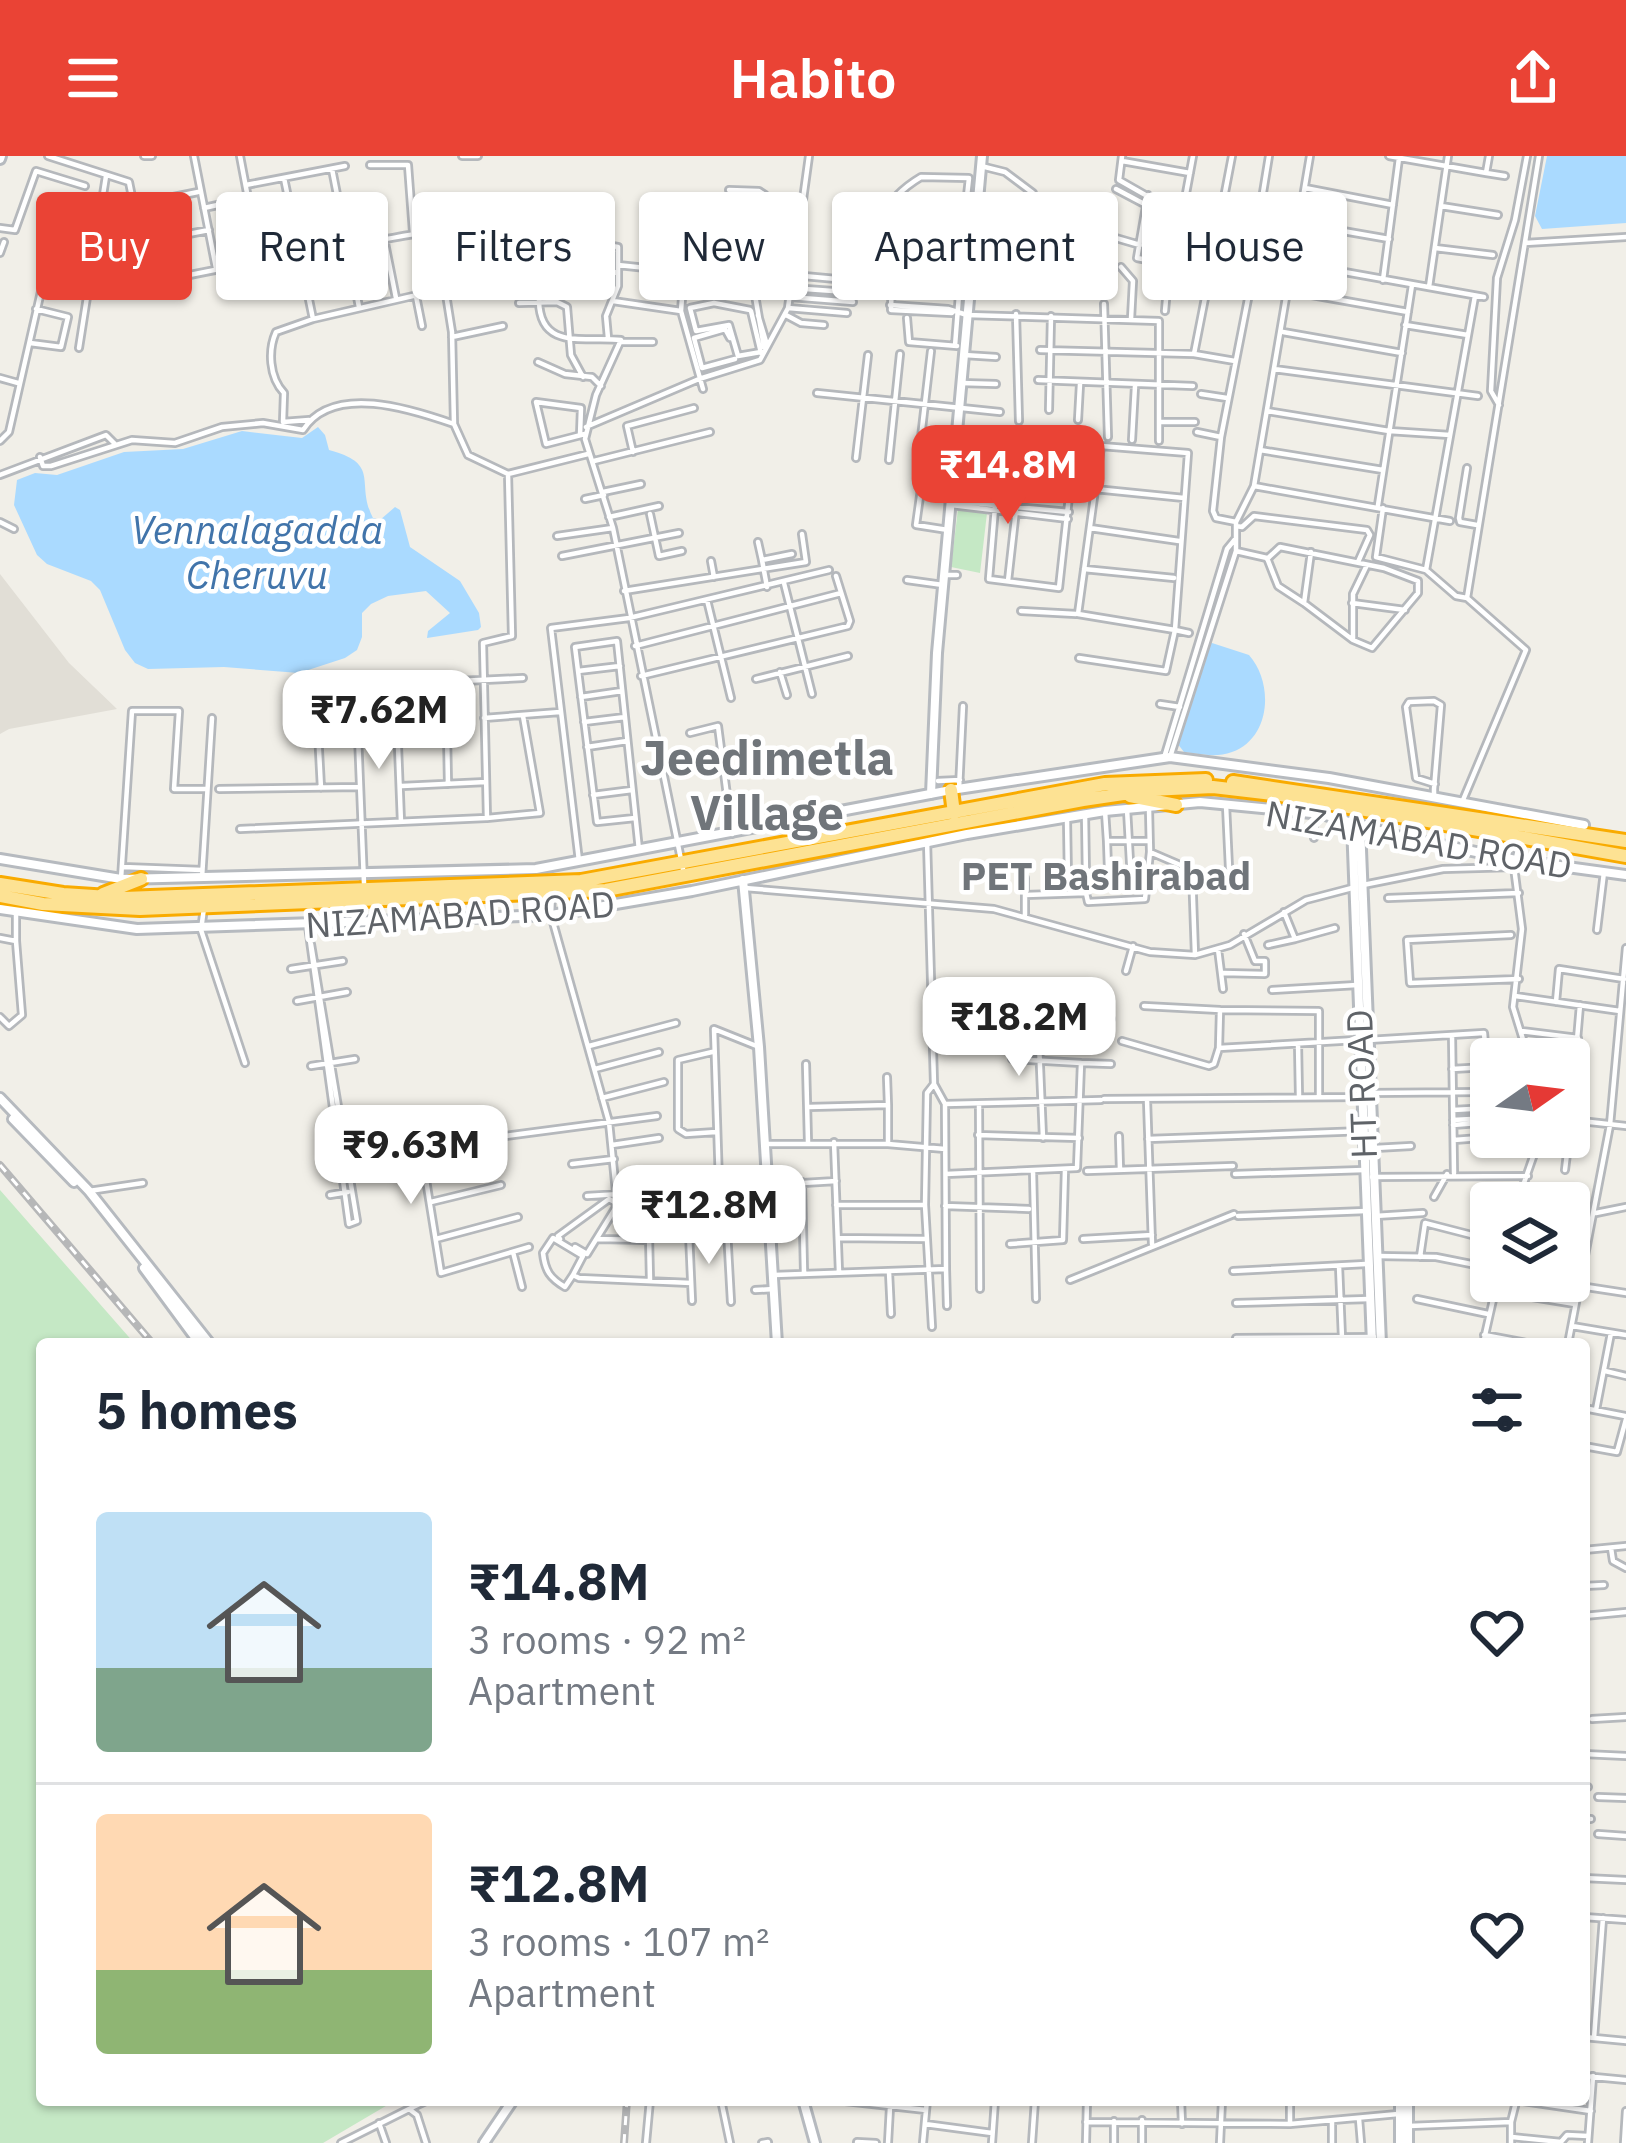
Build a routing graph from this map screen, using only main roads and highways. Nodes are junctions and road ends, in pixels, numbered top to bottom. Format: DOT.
graph roads {
  1 [pos="981,161"];
  2 [pos="957,786"];
  3 [pos="931,794"];
  4 [pos="1122,794"];
  5 [pos="1412,800"];
  6 [pos="1041,802"];
  7 [pos="1176,805"];
  8 [pos="954,813"];
  9 [pos="1459,815"];
  10 [pos="1556,820"];
  11 [pos="1356,824"];
  12 [pos="1584,825"];
  13 [pos="1535,829"];
  14 [pos="1626,841"];
  15 [pos="1626,856"];
  16 [pos="600,857"];
  17 [pos="0,859"];
  18 [pos="682,868"];
  19 [pos="1626,875"];
  20 [pos="604,876"];
  21 [pos="222,878"];
  22 [pos="141,879"];
  23 [pos="364,882"];
  24 [pos="0,884"];
  25 [pos="744,884"];
  26 [pos="688,892"];
  27 [pos="235,894"];
  28 [pos="393,894"];
  29 [pos="0,896"];
  30 [pos="96,896"];
  31 [pos="0,909"];
  32 [pos="1359,954"];
  33 [pos="1363,1040"];
  34 [pos="0,1102"];
  35 [pos="1374,1262"];
  36 [pos="190,1325"];
  37 [pos="197,1338"];
  38 [pos="204,1338"];
  39 [pos="777,1338"];
  40 [pos="1376,1338"];
  41 [pos="1376,1338"];
  42 [pos="509,2106"];
  43 [pos="805,2106"];
  44 [pos="1402,2106"];
  45 [pos="1405,2106"];
  46 [pos="484,2143"];
  47 [pos="815,2143"];
  48 [pos="1404,2143"];
  1 -- 3 [label="main road"];
  2 -- 3 [label="main road, NIZAMABAD ROAD"];
  2 -- 5 [label="main road, NIZAMABAD ROAD"];
  2 -- 8 [label="highway"];
  3 -- 16 [label="main road, NIZAMABAD ROAD"];
  4 -- 6 [label="highway, NIZAMABAD ROAD"];
  4 -- 7 [label="highway"];
  4 -- 9 [label="highway, NIZAMABAD ROAD"];
  5 -- 6 [label="highway, NIZAMABAD ROAD"];
  5 -- 9 [label="highway, NIZAMABAD ROAD"];
  5 -- 9 [label="main road, NIZAMABAD ROAD"];
  6 -- 8 [label="highway, NIZAMABAD ROAD"];
  6 -- 18 [label="highway, NIZAMABAD ROAD"];
  7 -- 11 [label="main road, NIZAMABAD ROAD"];
  7 -- 25 [label="main road, NIZAMABAD ROAD"];
  8 -- 18 [label="highway, NIZAMABAD ROAD"];
  9 -- 10 [label="main road, NIZAMABAD ROAD"];
  9 -- 13 [label="highway, NIZAMABAD ROAD"];
  9 -- 15 [label="highway, NIZAMABAD ROAD"];
  10 -- 12 [label="main road, NIZAMABAD ROAD"];
  10 -- 13 [label="highway"];
  11 -- 19 [label="main road, NIZAMABAD ROAD"];
  11 -- 32 [label="main road, HT ROAD"];
  13 -- 14 [label="highway, NIZAMABAD ROAD"];
  16 -- 20 [label="highway"];
  16 -- 23 [label="main road, NIZAMABAD ROAD"];
  17 -- 22 [label="main road, NIZAMABAD ROAD"];
  18 -- 20 [label="highway, NIZAMABAD ROAD"];
  18 -- 26 [label="highway"];
  18 -- 28 [label="highway, NIZAMABAD ROAD"];
  20 -- 28 [label="highway, NIZAMABAD ROAD"];
  21 -- 22 [label="main road, NIZAMABAD ROAD"];
  21 -- 23 [label="main road, NIZAMABAD ROAD"];
  21 -- 27 [label="highway"];
  22 -- 30 [label="highway"];
  23 -- 27 [label="highway, NIZAMABAD ROAD"];
  23 -- 28 [label="highway, NIZAMABAD ROAD"];
  24 -- 30 [label="highway, NIZAMABAD ROAD"];
  25 -- 26 [label="main road, NIZAMABAD ROAD"];
  25 -- 39 [label="main road"];
  26 -- 31 [label="main road, NIZAMABAD ROAD"];
  27 -- 30 [label="highway, NIZAMABAD ROAD"];
  28 -- 29 [label="highway, NIZAMABAD ROAD"];
  32 -- 33 [label="main road, HT ROAD"];
  32 -- 33 [label="main road, HT ROAD"];
  33 -- 35 [label="main road, HT ROAD"];
  34 -- 36 [label="main road"];
  34 -- 36 [label="main road"];
  35 -- 40 [label="main road, HT ROAD"];
  35 -- 41 [label="main road, HT ROAD"];
  36 -- 37 [label="main road"];
  36 -- 38 [label="main road"];
  42 -- 46 [label="main road"];
  43 -- 47 [label="main road"];
  44 -- 48 [label="main road"];
  45 -- 48 [label="main road"];
}
